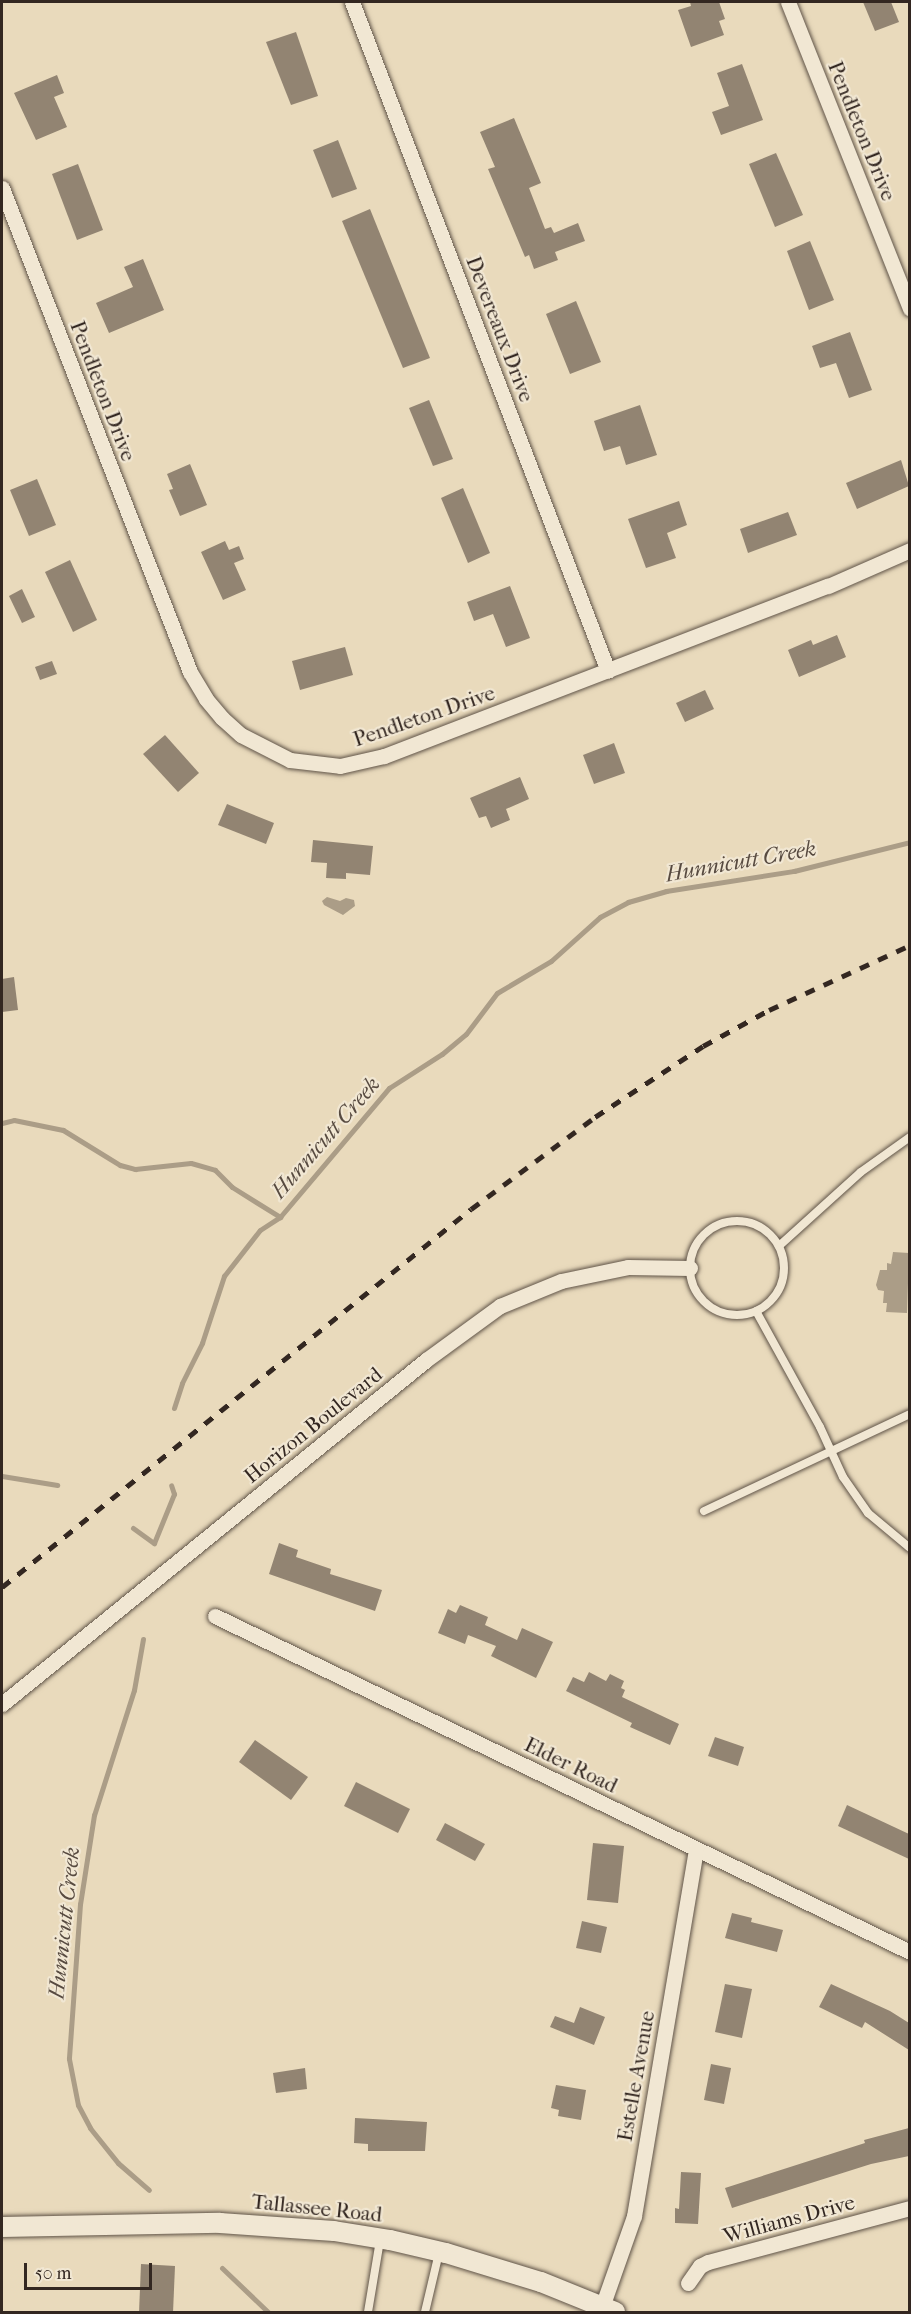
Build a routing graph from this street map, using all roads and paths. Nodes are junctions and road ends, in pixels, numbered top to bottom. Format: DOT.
graph roads {
  1 [pos="352,2"];
  2 [pos="788,2"];
  3 [pos="2,188"];
  4 [pos="909,309"];
  5 [pos="909,550"];
  6 [pos="608,671"];
  7 [pos="909,1137"];
  8 [pos="779,1246"];
  9 [pos="690,1269"];
  10 [pos="756,1311"];
  11 [pos="909,1414"];
  12 [pos="831,1451"];
  13 [pos="704,1510"];
  14 [pos="909,1548"];
  15 [pos="215,1616"];
  16 [pos="2,1704"];
  17 [pos="696,1849"];
  18 [pos="909,1952"];
  19 [pos="909,2208"];
  20 [pos="2,2227"];
  21 [pos="381,2238"];
  22 [pos="439,2251"];
  23 [pos="688,2283"];
  24 [pos="606,2311"];
  25 [pos="368,2313"];
  26 [pos="425,2313"];
  1 -- 6 [label="street, Devereaux Drive"];
  2 -- 4 [label="street, Pendleton Drive"];
  3 -- 6 [label="street, Pendleton Drive"];
  5 -- 6 [label="street, Pendleton Drive"];
  7 -- 8 [label="lane"];
  8 -- 9 [label="lane"];
  8 -- 10 [label="lane"];
  9 -- 10 [label="lane"];
  9 -- 16 [label="street, Horizon Boulevard"];
  10 -- 12 [label="lane"];
  11 -- 12 [label="lane"];
  12 -- 13 [label="lane"];
  12 -- 14 [label="lane"];
  15 -- 17 [label="street, Elder Road"];
  17 -- 18 [label="street, Elder Road"];
  17 -- 24 [label="street, Estelle Avenue"];
  19 -- 23 [label="street, Williams Drive"];
  20 -- 21 [label="main road, Tallassee Road"];
  21 -- 22 [label="main road, Tallassee Road"];
  21 -- 25 [label="lane"];
  22 -- 24 [label="main road, Tallassee Road"];
  22 -- 26 [label="lane"];
}
